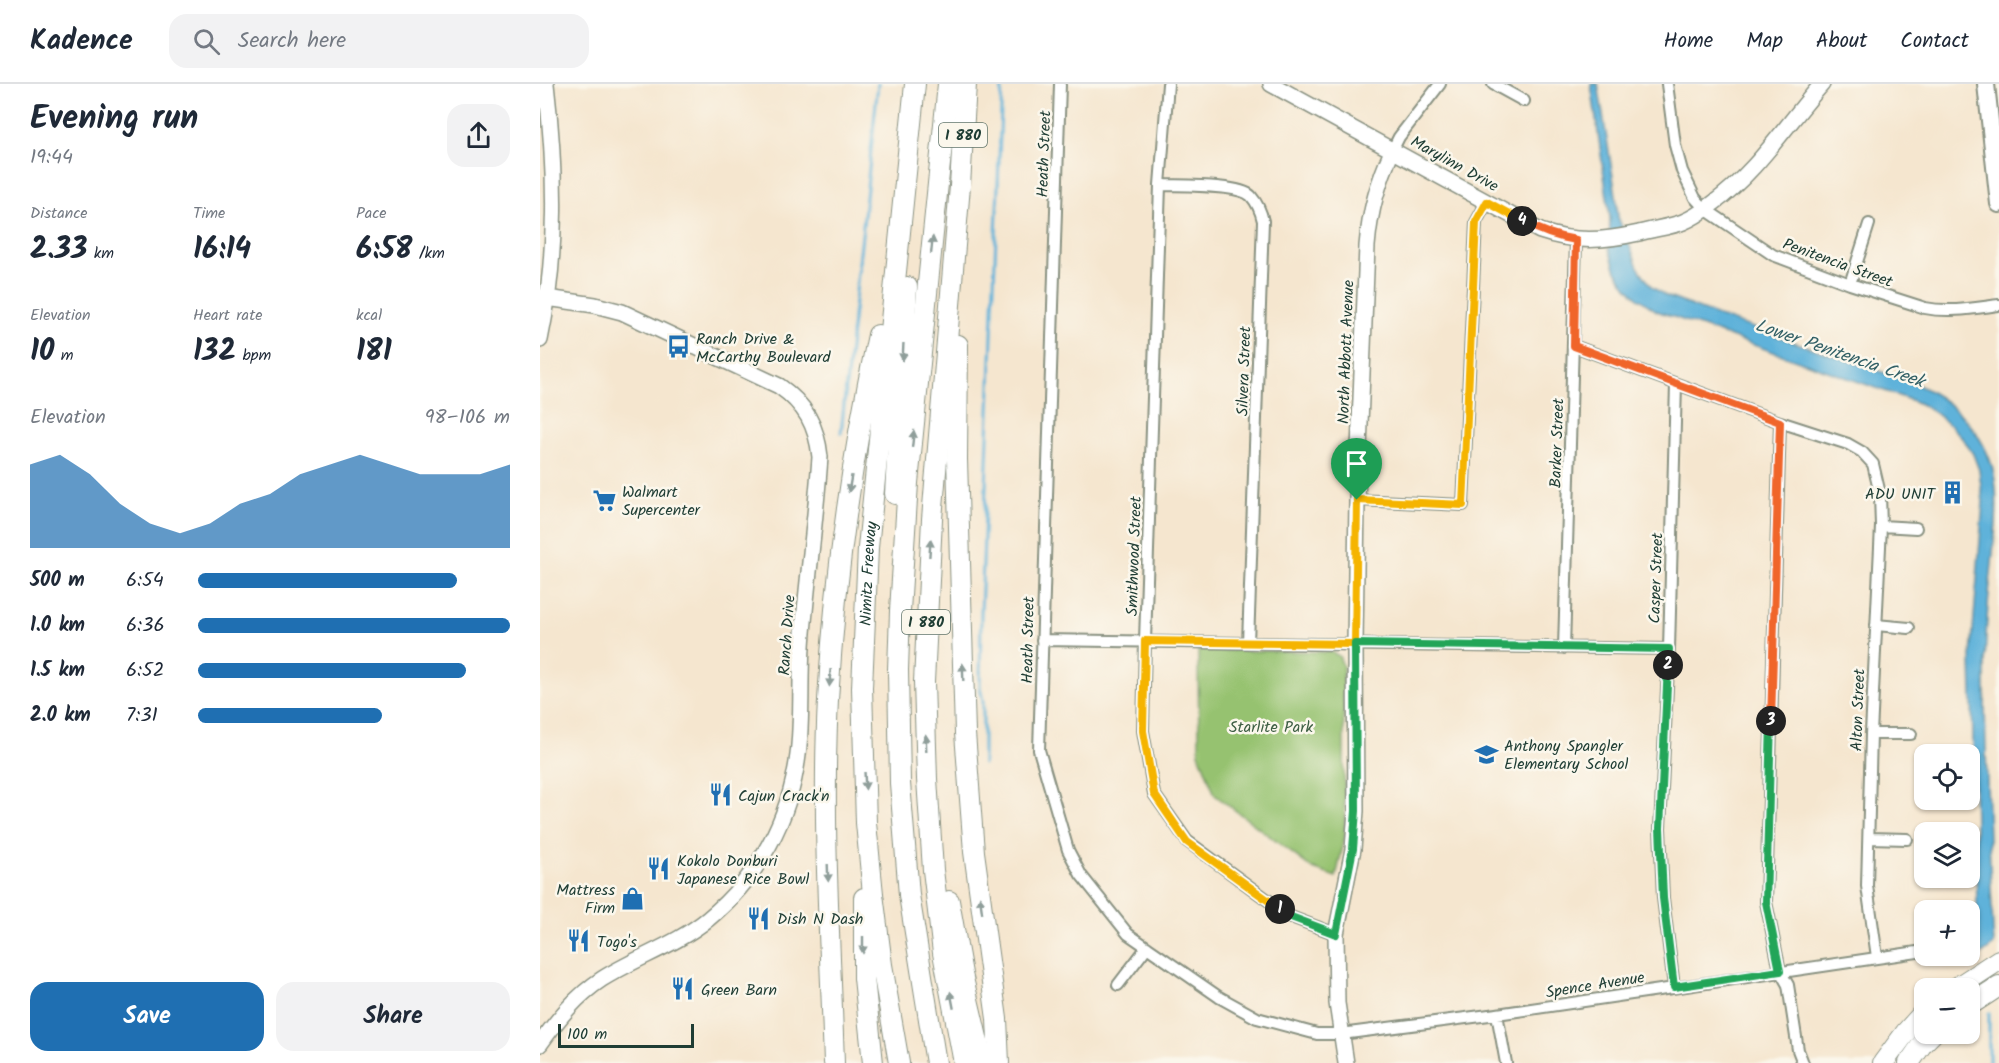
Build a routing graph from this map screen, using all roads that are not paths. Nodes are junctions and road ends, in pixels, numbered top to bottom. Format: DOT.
graph roads {
  1 [pos="546,84"];
  2 [pos="915,84"];
  3 [pos="922,84"];
  4 [pos="948,84"];
  5 [pos="966,84"];
  6 [pos="1060,84"];
  7 [pos="1168,84"];
  8 [pos="1271,84"];
  9 [pos="1440,84"];
  10 [pos="1493,84"];
  11 [pos="1666,84"];
  12 [pos="1822,84"];
  13 [pos="1986,84"];
  14 [pos="1524,101"];
  15 [pos="1393,149"];
  16 [pos="1160,185"];
  17 [pos="960,186"];
  18 [pos="1999,201"];
  19 [pos="1487,202"];
  20 [pos="1705,209"];
  21 [pos="1869,225"];
  22 [pos="1576,240"];
  23 [pos="899,242"];
  24 [pos="1851,284"];
  25 [pos="544,298"];
  26 [pos="1999,305"];
  27 [pos="540,340"];
  28 [pos="1574,346"];
  29 [pos="1676,384"];
  30 [pos="1780,422"];
  31 [pos="1357,500"];
  32 [pos="1881,526"];
  33 [pos="1916,528"];
  34 [pos="1876,625"];
  35 [pos="1909,628"];
  36 [pos="1042,640"];
  37 [pos="1145,641"];
  38 [pos="1248,643"];
  39 [pos="1355,644"];
  40 [pos="1564,648"];
  41 [pos="1669,649"];
  42 [pos="1871,734"];
  43 [pos="1911,734"];
  44 [pos="927,779"];
  45 [pos="866,823"];
  46 [pos="1869,838"];
  47 [pos="1907,839"];
  48 [pos="1336,934"];
  49 [pos="1147,947"];
  50 [pos="1914,952"];
  51 [pos="1877,957"];
  52 [pos="1999,960"];
  53 [pos="1780,971"];
  54 [pos="1971,978"];
  55 [pos="1118,985"];
  56 [pos="1999,986"];
  57 [pos="1674,987"];
  58 [pos="1980,998"];
  59 [pos="1980,1003"];
  60 [pos="1999,1006"];
  61 [pos="1497,1014"];
  62 [pos="924,1020"];
  63 [pos="1914,1023"];
  64 [pos="1341,1034"];
  65 [pos="540,1044"];
  66 [pos="1922,1044"];
  67 [pos="834,1063"];
  68 [pos="873,1063"];
  69 [pos="899,1063"];
  70 [pos="925,1063"];
  71 [pos="936,1063"];
  72 [pos="964,1063"];
  73 [pos="983,1063"];
  74 [pos="999,1063"];
  75 [pos="1346,1063"];
  76 [pos="1506,1063"];
  77 [pos="1803,1063"];
  78 [pos="1882,1063"];
  79 [pos="1908,1063"];
  1 -- 25 [label="street"];
  2 -- 23 [label="highway, Nimitz Freeway"];
  3 -- 62 [label="highway, one-way"];
  62 -- 4 [label="highway, one-way"];
  5 -- 17 [label="highway, I 880"];
  6 -- 36 [label="street, Heath Street"];
  7 -- 16 [label="street, Smithwood Street"];
  8 -- 15 [label="street, Marylinn Drive"];
  9 -- 15 [label="street, North Abbott Avenue"];
  10 -- 14 [label="street"];
  11 -- 20 [label="street, Penitencia Street"];
  12 -- 20 [label="street, Marylinn Drive"];
  13 -- 18 [label="main road"];
  15 -- 19 [label="street, Marylinn Drive"];
  15 -- 31 [label="street, North Abbott Avenue"];
  16 -- 37 [label="street, Smithwood Street"];
  16 -- 38 [label="street, Silvera Street"];
  44 -- 17 [label="highway, I 880, one-way"];
  74 -- 17 [label="highway, one-way"];
  19 -- 22 [label="street, Marylinn Drive"];
  19 -- 31 [label="street"];
  20 -- 22 [label="street, Marylinn Drive"];
  20 -- 24 [label="street, Penitencia Street"];
  21 -- 24 [label="street"];
  22 -- 28 [label="street, Barker Street"];
  23 -- 45 [label="highway, Nimitz Freeway, one-way"];
  23 -- 67 [label="highway, one-way"];
  24 -- 26 [label="street, Penitencia Street"];
  25 -- 27 [label="street"];
  25 -- 65 [label="street, Ranch Drive"];
  28 -- 29 [label="street"];
  28 -- 40 [label="street, Barker Street"];
  29 -- 30 [label="street"];
  29 -- 41 [label="street, Casper Street"];
  30 -- 32 [label="street, Alton Street"];
  30 -- 53 [label="street"];
  31 -- 39 [label="street, North Abbott Avenue"];
  32 -- 33 [label="street"];
  32 -- 34 [label="street, Alton Street"];
  34 -- 35 [label="street"];
  34 -- 42 [label="street, Alton Street"];
  36 -- 37 [label="street"];
  36 -- 49 [label="street, Heath Street"];
  37 -- 38 [label="street"];
  37 -- 48 [label="street, Smithwood Street"];
  38 -- 39 [label="street"];
  39 -- 40 [label="street"];
  39 -- 48 [label="street, North Abbott Avenue"];
  40 -- 41 [label="street"];
  41 -- 57 [label="street, Casper Street"];
  42 -- 43 [label="street"];
  42 -- 46 [label="street, Alton Street"];
  72 -- 44 [label="highway, I 880, one-way"];
  44 -- 73 [label="highway"];
  45 -- 68 [label="highway, one-way"];
  45 -- 69 [label="highway, Nimitz Freeway"];
  46 -- 47 [label="street"];
  46 -- 51 [label="street, Alton Street"];
  48 -- 64 [label="street, North Abbott Avenue"];
  49 -- 55 [label="street"];
  49 -- 64 [label="street, Heath Street"];
  50 -- 51 [label="street, Spence Avenue"];
  51 -- 53 [label="street, Spence Avenue"];
  52 -- 54 [label="highway"];
  53 -- 57 [label="street, Spence Avenue"];
  53 -- 77 [label="street"];
  56 -- 58 [label="highway"];
  57 -- 61 [label="street, Spence Avenue"];
  59 -- 60 [label="highway"];
  61 -- 64 [label="street, Spence Avenue"];
  61 -- 76 [label="street"];
  62 -- 70 [label="highway"];
  62 -- 71 [label="highway"];
  63 -- 78 [label="highway"];
  64 -- 75 [label="street, North Abbott Avenue"];
  66 -- 79 [label="highway"];
}
